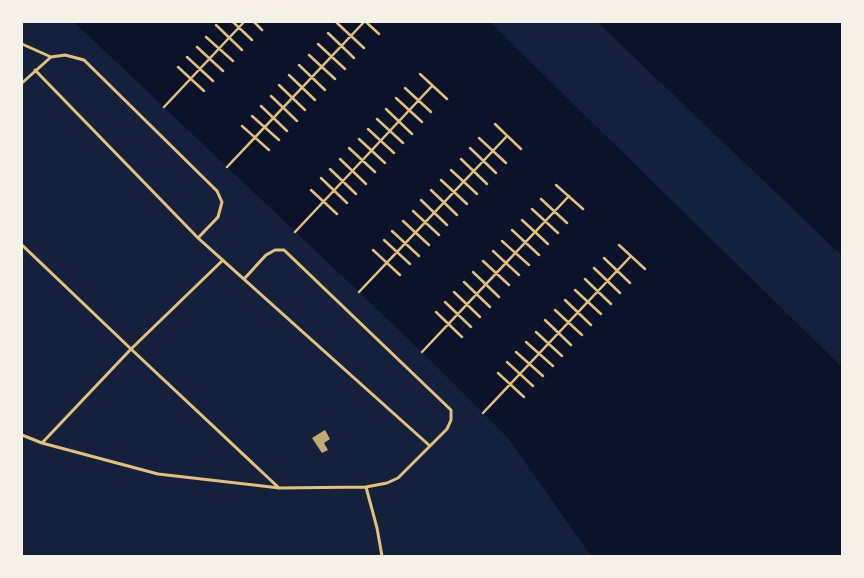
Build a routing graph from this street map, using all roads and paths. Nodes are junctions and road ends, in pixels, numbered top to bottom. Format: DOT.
graph roads {
  1 [pos="233,22"];
  2 [pos="244,22"];
  3 [pos="254,22"];
  4 [pos="365,22"];
  5 [pos="337,23"];
  6 [pos="216,25"];
  7 [pos="262,30"];
  8 [pos="328,33"];
  9 [pos="379,34"];
  10 [pos="206,37"];
  11 [pos="252,40"];
  12 [pos="22,44"];
  13 [pos="318,44"];
  14 [pos="197,47"];
  15 [pos="364,48"];
  16 [pos="242,50"];
  17 [pos="309,55"];
  18 [pos="51,57"];
  19 [pos="187,57"];
  20 [pos="354,58"];
  21 [pos="233,62"];
  22 [pos="299,65"];
  23 [pos="178,67"];
  24 [pos="345,69"];
  25 [pos="35,70"];
  26 [pos="223,71"];
  27 [pos="420,74"];
  28 [pos="289,75"];
  29 [pos="335,79"];
  30 [pos="213,81"];
  31 [pos="22,83"];
  32 [pos="279,85"];
  33 [pos="432,86"];
  34 [pos="405,88"];
  35 [pos="325,90"];
  36 [pos="204,91"];
  37 [pos="271,96"];
  38 [pos="396,98"];
  39 [pos="446,99"];
  40 [pos="315,100"];
  41 [pos="261,106"];
  42 [pos="164,107"];
  43 [pos="386,109"];
  44 [pos="305,110"];
  45 [pos="431,112"];
  46 [pos="252,116"];
  47 [pos="377,119"];
  48 [pos="297,121"];
  49 [pos="422,122"];
  50 [pos="495,124"];
  51 [pos="242,126"];
  52 [pos="368,128"];
  53 [pos="287,131"];
  54 [pos="412,134"];
  55 [pos="507,136"];
  56 [pos="479,138"];
  57 [pos="358,139"];
  58 [pos="278,140"];
  59 [pos="403,144"];
  60 [pos="349,148"];
  61 [pos="470,148"];
  62 [pos="521,149"];
  63 [pos="268,150"];
  64 [pos="493,150"];
  65 [pos="394,153"];
  66 [pos="340,159"];
  67 [pos="460,159"];
  68 [pos="483,160"];
  69 [pos="506,162"];
  70 [pos="385,163"];
  71 [pos="227,167"];
  72 [pos="330,169"];
  73 [pos="450,170"];
  74 [pos="473,171"];
  75 [pos="375,172"];
  76 [pos="496,172"];
  77 [pos="321,178"];
  78 [pos="441,180"];
  79 [pos="463,181"];
  80 [pos="366,184"];
  81 [pos="487,184"];
  82 [pos="556,185"];
  83 [pos="311,190"];
  84 [pos="431,190"];
  85 [pos="454,192"];
  86 [pos="356,194"];
  87 [pos="477,194"];
  88 [pos="568,196"];
  89 [pos="541,199"];
  90 [pos="421,200"];
  91 [pos="444,202"];
  92 [pos="347,203"];
  93 [pos="467,204"];
  94 [pos="532,208"];
  95 [pos="583,209"];
  96 [pos="413,211"];
  97 [pos="434,212"];
  98 [pos="337,214"];
  99 [pos="457,215"];
  100 [pos="522,220"];
  101 [pos="403,221"];
  102 [pos="425,222"];
  103 [pos="567,223"];
  104 [pos="447,225"];
  105 [pos="512,230"];
  106 [pos="392,231"];
  107 [pos="295,232"];
  108 [pos="415,232"];
  109 [pos="558,233"];
  110 [pos="439,235"];
  111 [pos="198,238"];
  112 [pos="384,240"];
  113 [pos="502,241"];
  114 [pos="405,243"];
  115 [pos="548,244"];
  116 [pos="22,245"];
  117 [pos="619,245"];
  118 [pos="429,246"];
  119 [pos="373,250"];
  120 [pos="493,251"];
  121 [pos="397,252"];
  122 [pos="538,255"];
  123 [pos="418,256"];
  124 [pos="631,256"];
  125 [pos="604,258"];
  126 [pos="223,260"];
  127 [pos="482,261"];
  128 [pos="386,263"];
  129 [pos="410,264"];
  130 [pos="529,265"];
  131 [pos="594,268"];
  132 [pos="645,269"];
  133 [pos="473,272"];
  134 [pos="400,275"];
  135 [pos="519,275"];
  136 [pos="244,279"];
  137 [pos="585,279"];
  138 [pos="464,282"];
  139 [pos="630,283"];
  140 [pos="509,285"];
  141 [pos="575,290"];
  142 [pos="359,292"];
  143 [pos="454,292"];
  144 [pos="620,293"];
  145 [pos="499,297"];
  146 [pos="565,300"];
  147 [pos="445,302"];
  148 [pos="611,304"];
  149 [pos="490,307"];
  150 [pos="555,310"];
  151 [pos="436,312"];
  152 [pos="601,314"];
  153 [pos="480,317"];
  154 [pos="545,320"];
  155 [pos="591,325"];
  156 [pos="471,327"];
  157 [pos="536,332"];
  158 [pos="582,335"];
  159 [pos="462,337"];
  160 [pos="526,342"];
  161 [pos="571,345"];
  162 [pos="131,349"];
  163 [pos="422,352"];
  164 [pos="516,352"];
  165 [pos="562,356"];
  166 [pos="507,362"];
  167 [pos="553,366"];
  168 [pos="498,373"];
  169 [pos="543,376"];
  170 [pos="534,386"];
  171 [pos="524,397"];
  172 [pos="483,413"];
  173 [pos="22,435"];
  174 [pos="42,443"];
  175 [pos="430,446"];
  176 [pos="366,487"];
  177 [pos="279,488"];
  178 [pos="382,556"];
  1 -- 11 [label="path"];
  2 -- 42 [label="path"];
  3 -- 7 [label="path"];
  4 -- 9 [label="path"];
  4 -- 71 [label="path"];
  5 -- 15 [label="path"];
  6 -- 16 [label="path"];
  8 -- 20 [label="path"];
  10 -- 21 [label="path"];
  12 -- 18 [label="lane"];
  13 -- 24 [label="path"];
  14 -- 26 [label="path"];
  17 -- 29 [label="path"];
  18 -- 25 [label="lane"];
  18 -- 111 [label="lane"];
  19 -- 30 [label="path"];
  22 -- 35 [label="path"];
  23 -- 36 [label="path"];
  25 -- 31 [label="lane"];
  25 -- 111 [label="lane"];
  27 -- 33 [label="path"];
  28 -- 40 [label="path"];
  32 -- 44 [label="path"];
  33 -- 39 [label="path"];
  33 -- 107 [label="path"];
  34 -- 45 [label="path"];
  37 -- 48 [label="path"];
  38 -- 49 [label="path"];
  41 -- 53 [label="path"];
  43 -- 54 [label="path"];
  46 -- 58 [label="path"];
  47 -- 59 [label="path"];
  50 -- 55 [label="path"];
  51 -- 63 [label="path"];
  52 -- 65 [label="path"];
  55 -- 62 [label="path"];
  55 -- 64 [label="path"];
  56 -- 64 [label="path"];
  57 -- 70 [label="path"];
  60 -- 75 [label="path"];
  61 -- 68 [label="path"];
  64 -- 68 [label="path"];
  64 -- 69 [label="path"];
  66 -- 80 [label="path"];
  67 -- 74 [label="path"];
  68 -- 74 [label="path"];
  68 -- 76 [label="path"];
  72 -- 86 [label="path"];
  73 -- 79 [label="path"];
  74 -- 79 [label="path"];
  74 -- 81 [label="path"];
  77 -- 92 [label="path"];
  78 -- 85 [label="path"];
  79 -- 85 [label="path"];
  79 -- 87 [label="path"];
  82 -- 88 [label="path"];
  83 -- 98 [label="path"];
  84 -- 91 [label="path"];
  85 -- 91 [label="path"];
  85 -- 93 [label="path"];
  88 -- 95 [label="path"];
  88 -- 163 [label="path"];
  89 -- 103 [label="path"];
  90 -- 97 [label="path"];
  91 -- 97 [label="path"];
  91 -- 99 [label="path"];
  94 -- 109 [label="path"];
  96 -- 102 [label="path"];
  97 -- 102 [label="path"];
  97 -- 104 [label="path"];
  100 -- 115 [label="path"];
  101 -- 108 [label="path"];
  102 -- 108 [label="path"];
  102 -- 110 [label="path"];
  105 -- 122 [label="path"];
  106 -- 114 [label="path"];
  108 -- 114 [label="path"];
  108 -- 118 [label="path"];
  111 -- 126 [label="lane"];
  112 -- 121 [label="path"];
  113 -- 130 [label="path"];
  114 -- 121 [label="path"];
  114 -- 123 [label="path"];
  116 -- 162 [label="lane"];
  117 -- 124 [label="path"];
  119 -- 128 [label="path"];
  120 -- 135 [label="path"];
  121 -- 128 [label="path"];
  121 -- 129 [label="path"];
  124 -- 132 [label="path"];
  124 -- 172 [label="path"];
  125 -- 139 [label="path"];
  126 -- 136 [label="lane"];
  126 -- 162 [label="lane"];
  127 -- 140 [label="path"];
  128 -- 134 [label="path"];
  128 -- 142 [label="path"];
  131 -- 144 [label="path"];
  133 -- 145 [label="path"];
  136 -- 175 [label="lane"];
  136 -- 175 [label="lane"];
  137 -- 148 [label="path"];
  138 -- 149 [label="path"];
  141 -- 152 [label="path"];
  143 -- 153 [label="path"];
  146 -- 155 [label="path"];
  147 -- 156 [label="path"];
  150 -- 158 [label="path"];
  151 -- 159 [label="path"];
  154 -- 161 [label="path"];
  157 -- 165 [label="path"];
  160 -- 167 [label="path"];
  162 -- 174 [label="lane"];
  162 -- 177 [label="lane"];
  164 -- 169 [label="path"];
  166 -- 170 [label="path"];
  168 -- 171 [label="path"];
  173 -- 174 [label="lane"];
  174 -- 177 [label="lane"];
  175 -- 176 [label="lane"];
  176 -- 177 [label="lane"];
  176 -- 178 [label="lane"];
}
